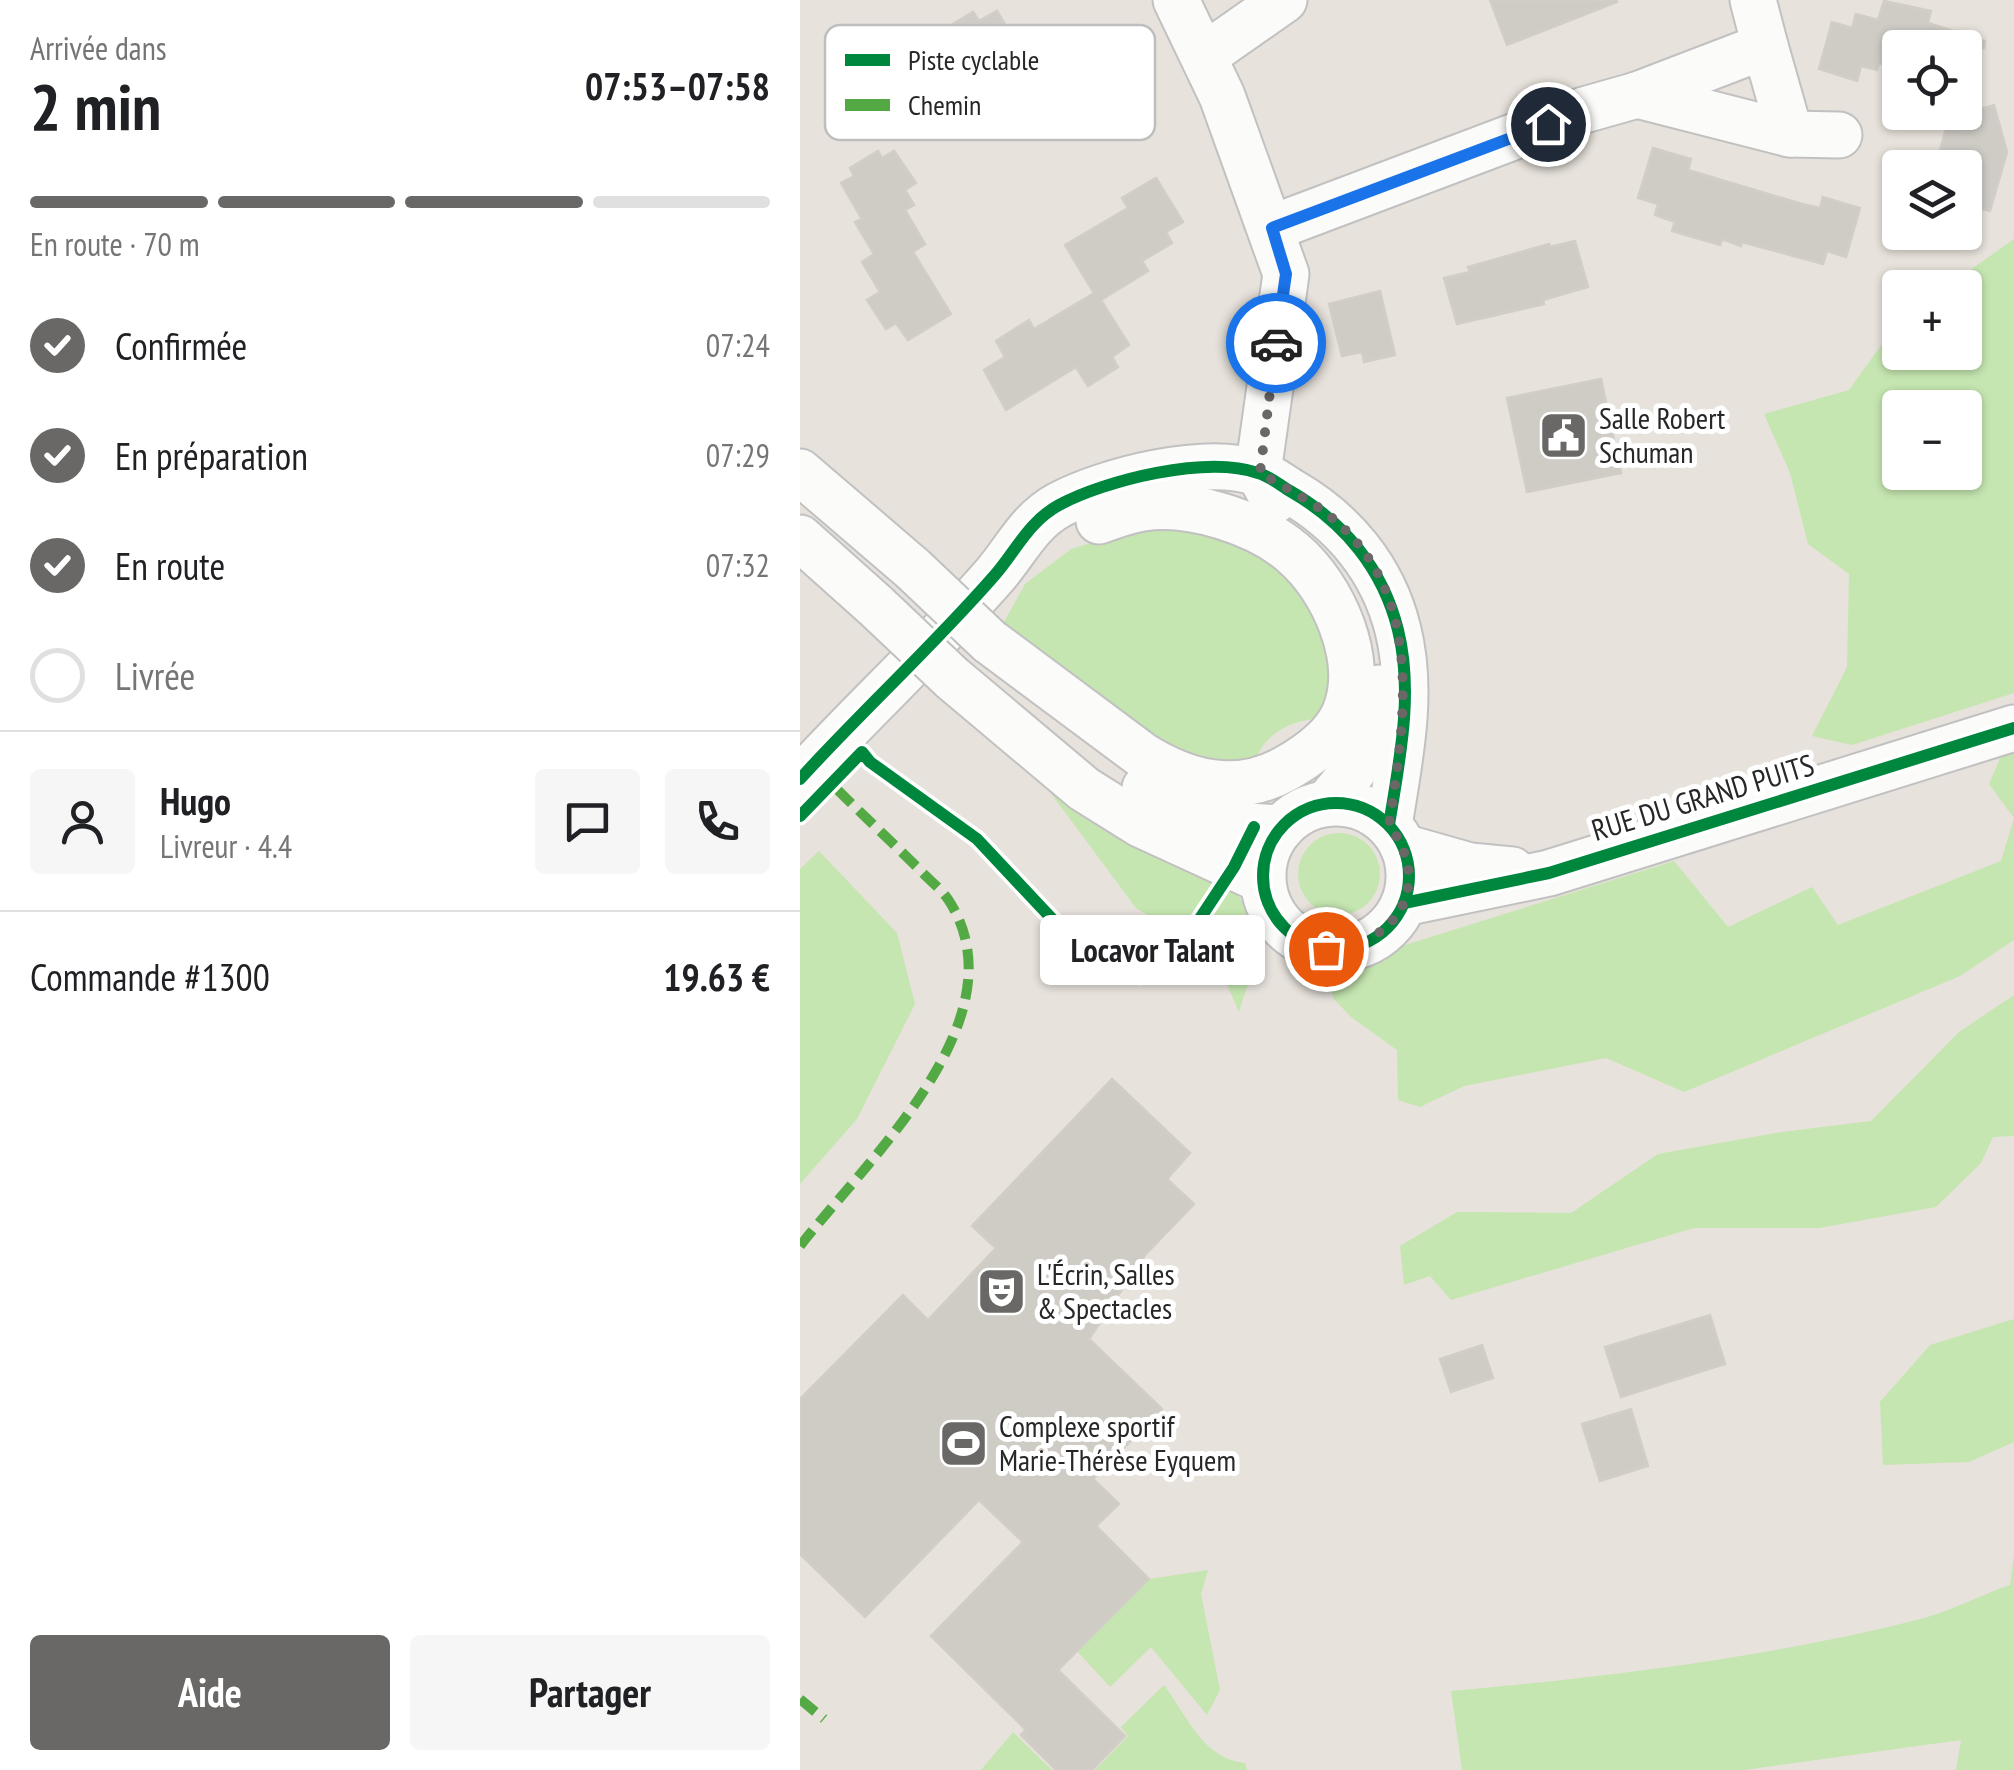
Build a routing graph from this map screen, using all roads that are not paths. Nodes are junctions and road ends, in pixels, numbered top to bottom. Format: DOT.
graph roads {
  1 [pos="1176,0"];
  2 [pos="1284,0"];
  3 [pos="1753,0"];
  4 [pos="1766,46"];
  5 [pos="1204,56"];
  6 [pos="1637,95"];
  7 [pos="1790,134"];
  8 [pos="1839,135"];
  9 [pos="1272,228"];
  10 [pos="800,472"];
  11 [pos="1260,473"];
  12 [pos="1079,529"];
  13 [pos="800,538"];
  14 [pos="995,575"];
  15 [pos="990,641"];
  16 [pos="2014,728"];
  17 [pos="806,772"];
  18 [pos="1327,803"];
  19 [pos="1280,828"];
  20 [pos="1396,836"];
  21 [pos="1549,872"];
  22 [pos="1262,880"];
  23 [pos="1404,902"];
  1 -- 5 [label="street"];
  2 -- 5 [label="street"];
  3 -- 4 [label="street"];
  4 -- 6 [label="street"];
  4 -- 7 [label="street"];
  5 -- 9 [label="street"];
  6 -- 7 [label="street"];
  6 -- 9 [label="street"];
  7 -- 8 [label="street"];
  9 -- 11 [label="street"];
  10 -- 15 [label="street, bridge"];
  11 -- 12 [label="street"];
  11 -- 14 [label="street"];
  11 -- 18 [label="street"];
  11 -- 20 [label="street"];
  12 -- 14 [label="street"];
  12 -- 15 [label="street"];
  13 -- 22 [label="street, bridge"];
  14 -- 17 [label="street"];
  15 -- 19 [label="street"];
  16 -- 21 [label="street, RUE DU GRAND PUITS"];
  18 -- 19 [label="street"];
  18 -- 20 [label="street"];
  19 -- 22 [label="street"];
  20 -- 21 [label="street, RUE DU GRAND PUITS"];
  20 -- 23 [label="street"];
  21 -- 23 [label="street, RUE DU GRAND PUITS"];
  22 -- 23 [label="street"];
}
